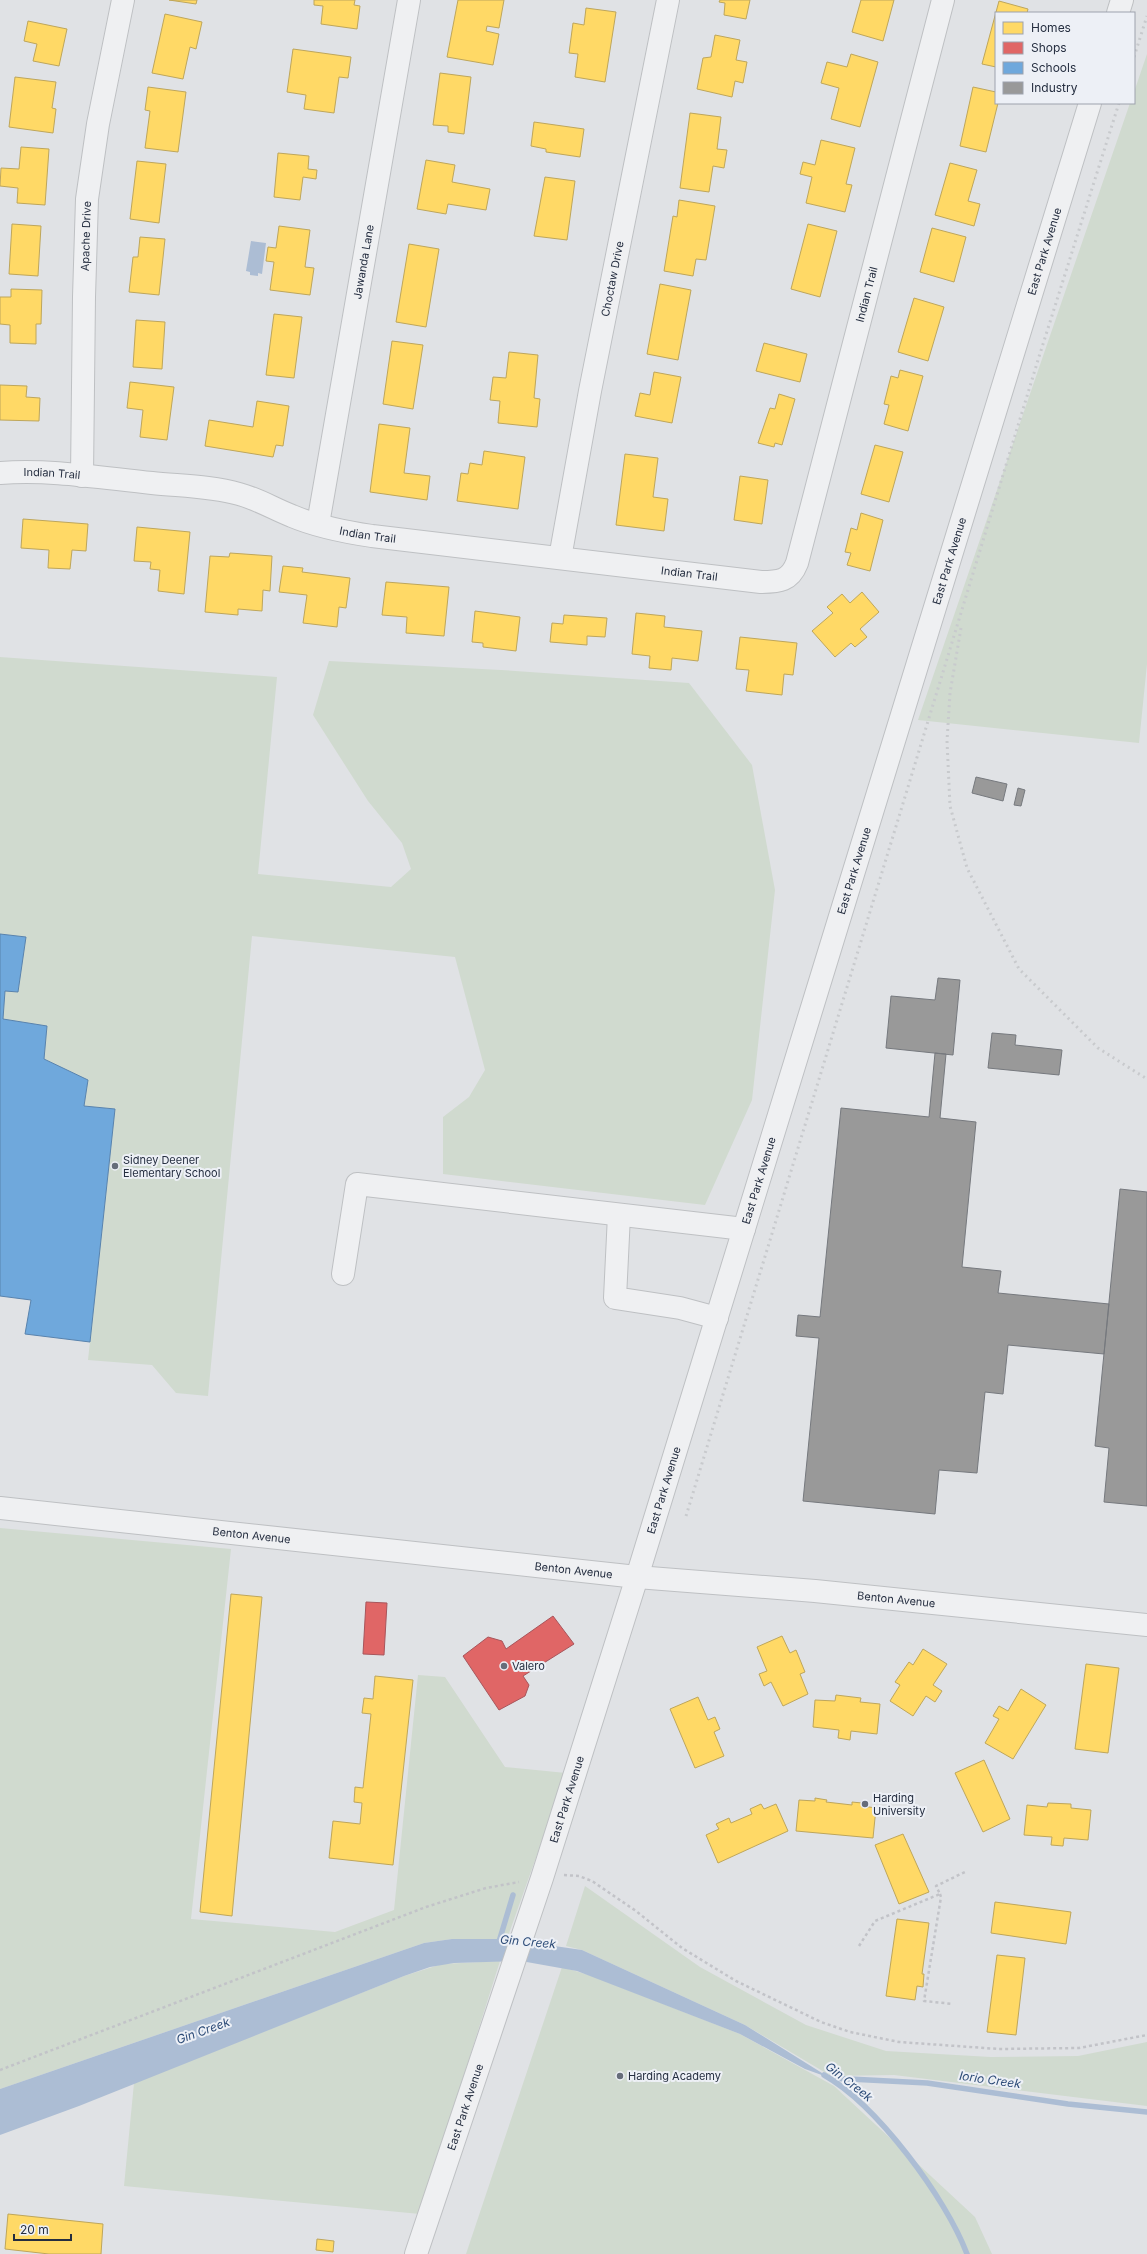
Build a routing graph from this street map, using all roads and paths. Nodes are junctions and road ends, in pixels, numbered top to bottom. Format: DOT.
graph roads {
  1 [pos="123,0"];
  2 [pos="408,0"];
  3 [pos="668,0"];
  4 [pos="943,0"];
  5 [pos="1122,0"];
  6 [pos="1118,12"];
  7 [pos="1090,104"];
  8 [pos="0,473"];
  9 [pos="82,476"];
  10 [pos="318,524"];
  11 [pos="560,558"];
  12 [pos="619,1215"];
  13 [pos="744,1229"];
  14 [pos="343,1274"];
  15 [pos="717,1318"];
  16 [pos="0,1508"];
  17 [pos="637,1577"];
  18 [pos="1147,1625"];
  19 [pos="967,1871"];
  20 [pos="542,1878"];
  21 [pos="940,1894"];
  22 [pos="860,1946"];
  23 [pos="953,2004"];
  24 [pos="1147,2035"];
  25 [pos="0,2070"];
  26 [pos="416,2254"];
  1 -- 9 [label="street, Apache Drive"];
  2 -- 10 [label="street, Jawanda Lane"];
  3 -- 11 [label="street, Choctaw Drive"];
  4 -- 11 [label="street, Indian Trail"];
  5 -- 6 [label="street"];
  7 -- 13 [label="street, East Park Avenue"];
  8 -- 9 [label="street, Indian Trail"];
  9 -- 10 [label="street, Indian Trail"];
  10 -- 11 [label="street, Indian Trail"];
  12 -- 13 [label="street"];
  12 -- 14 [label="street"];
  12 -- 15 [label="street"];
  13 -- 15 [label="street, East Park Avenue"];
  15 -- 17 [label="street, East Park Avenue"];
  16 -- 17 [label="street, Benton Avenue"];
  17 -- 18 [label="street, Benton Avenue"];
  17 -- 20 [label="street, East Park Avenue"];
  19 -- 21 [label="path"];
  20 -- 24 [label="path"];
  20 -- 25 [label="path"];
  20 -- 26 [label="street, East Park Avenue"];
  21 -- 22 [label="path"];
  21 -- 23 [label="path"];
}
